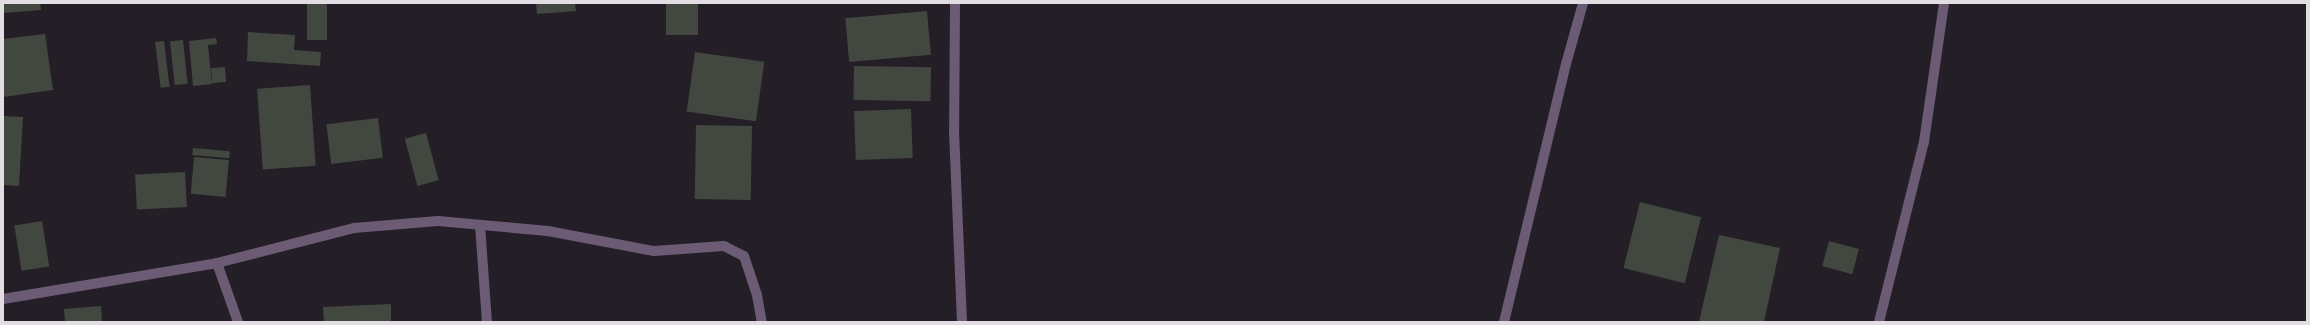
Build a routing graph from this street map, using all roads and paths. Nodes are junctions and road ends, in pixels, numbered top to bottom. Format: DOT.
graph roads {
  1 [pos="955,3"];
  2 [pos="1583,3"];
  3 [pos="1944,3"];
  4 [pos="480,225"];
  5 [pos="217,263"];
  6 [pos="3,298"];
  7 [pos="238,322"];
  8 [pos="487,322"];
  9 [pos="762,322"];
  10 [pos="962,322"];
  11 [pos="1504,322"];
  12 [pos="1879,322"];
  1 -- 10 [label="street"];
  2 -- 11 [label="street"];
  3 -- 12 [label="street"];
  4 -- 5 [label="street"];
  4 -- 8 [label="street"];
  4 -- 9 [label="street"];
  5 -- 6 [label="street"];
  5 -- 7 [label="street"];
}
